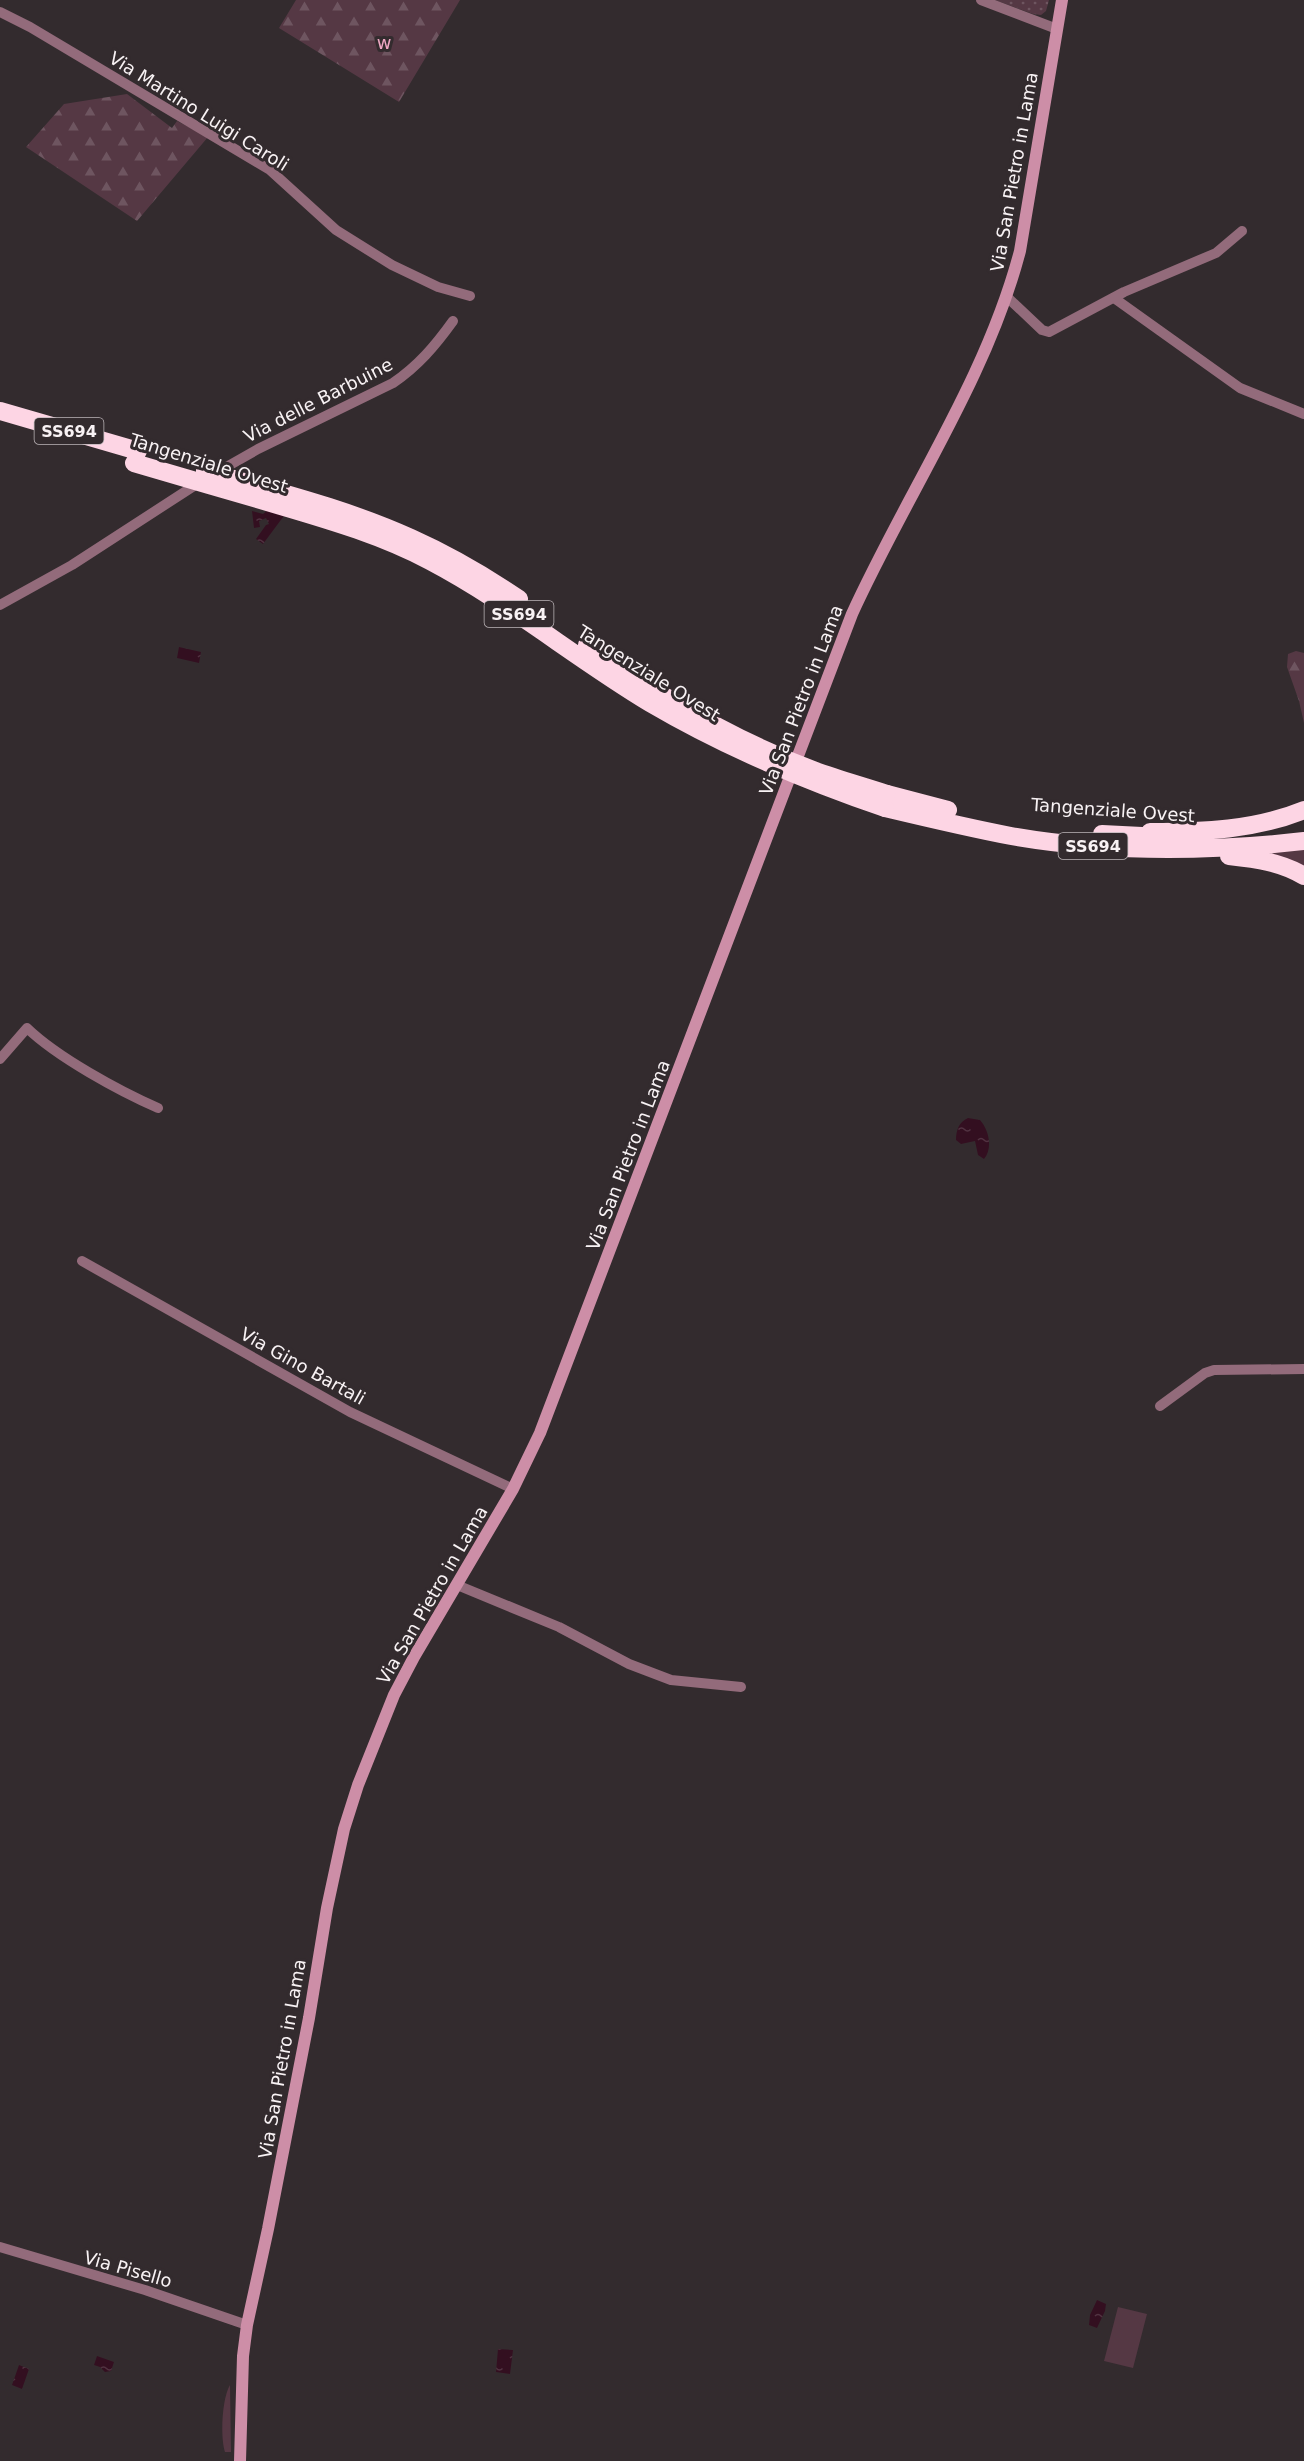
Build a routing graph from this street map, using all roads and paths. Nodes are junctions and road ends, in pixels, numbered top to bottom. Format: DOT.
graph roads {
  1 [pos="981,0"];
  2 [pos="1062,0"];
  3 [pos="0,12"];
  4 [pos="1057,29"];
  5 [pos="1242,231"];
  6 [pos="470,296"];
  7 [pos="1007,297"];
  8 [pos="1114,297"];
  9 [pos="453,321"];
  10 [pos="0,411"];
  11 [pos="1304,414"];
  12 [pos="0,423"];
  13 [pos="136,457"];
  14 [pos="0,605"];
  15 [pos="886,801"];
  16 [pos="1304,810"];
  17 [pos="1304,829"];
  18 [pos="1108,834"];
  19 [pos="1304,842"];
  20 [pos="1132,849"];
  21 [pos="1304,876"];
  22 [pos="0,1059"];
  23 [pos="158,1108"];
  24 [pos="82,1261"];
  25 [pos="1304,1369"];
  26 [pos="1160,1406"];
  27 [pos="513,1489"];
  28 [pos="457,1585"];
  29 [pos="741,1687"];
  30 [pos="0,2247"];
  31 [pos="247,2325"];
  32 [pos="240,2461"];
  1 -- 4 [label="street"];
  2 -- 4 [label="main road, Via San Pietro in Lama"];
  3 -- 6 [label="street, Via Martino Luigi Caroli"];
  4 -- 7 [label="main road, Via San Pietro in Lama"];
  5 -- 8 [label="street"];
  7 -- 8 [label="street"];
  7 -- 27 [label="main road, Via San Pietro in Lama"];
  8 -- 11 [label="street"];
  9 -- 14 [label="street, Via delle Barbuine"];
  10 -- 13 [label="highway, Tangenziale Ovest / SS694"];
  12 -- 13 [label="highway, Tangenziale Ovest / SS694"];
  13 -- 15 [label="highway, Tangenziale Ovest / SS694, bridge"];
  15 -- 18 [label="highway, Tangenziale Ovest / SS694"];
  15 -- 20 [label="highway, Tangenziale Ovest / SS694"];
  16 -- 18 [label="highway"];
  17 -- 18 [label="highway, Tangenziale Ovest / SS694"];
  19 -- 20 [label="highway, Tangenziale Ovest / SS694"];
  20 -- 21 [label="highway"];
  22 -- 23 [label="street"];
  24 -- 27 [label="street, Via Gino Bartali"];
  25 -- 26 [label="street"];
  27 -- 28 [label="main road, Via San Pietro in Lama"];
  28 -- 29 [label="street"];
  28 -- 31 [label="main road, Via San Pietro in Lama"];
  30 -- 31 [label="street, Via Pisello"];
  31 -- 32 [label="main road, Via San Pietro in Lama"];
}
